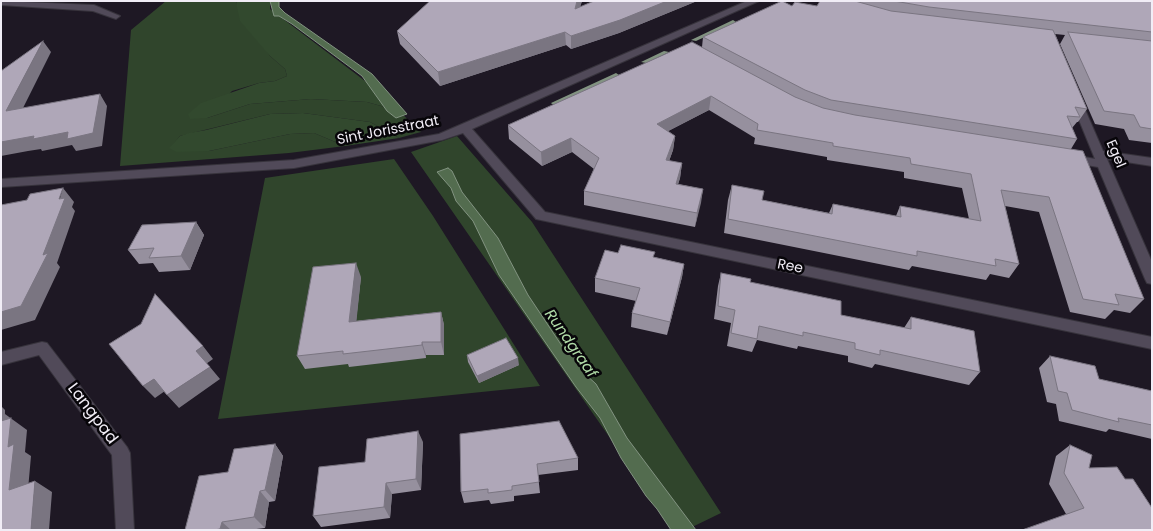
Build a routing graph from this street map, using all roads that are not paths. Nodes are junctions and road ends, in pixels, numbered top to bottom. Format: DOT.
graph roads {
  1 [pos="755,1"];
  2 [pos="1,2"];
  3 [pos="116,16"];
  4 [pos="1069,84"];
  5 [pos="465,128"];
  6 [pos="1054,156"];
  7 [pos="1101,159"];
  8 [pos="1152,162"];
  9 [pos="1,183"];
  10 [pos="1152,279"];
  11 [pos="1152,343"];
  12 [pos="1,359"];
  13 [pos="125,530"];
  1 -- 5 [label="street, Sint Jorisstraat"];
  2 -- 3 [label="street"];
  4 -- 7 [label="street, Egel"];
  5 -- 9 [label="street, Sint Jorisstraat"];
  5 -- 11 [label="street, Ree"];
  6 -- 7 [label="street"];
  7 -- 8 [label="street"];
  7 -- 10 [label="street, Egel"];
  12 -- 13 [label="street, Langpad"];
}
